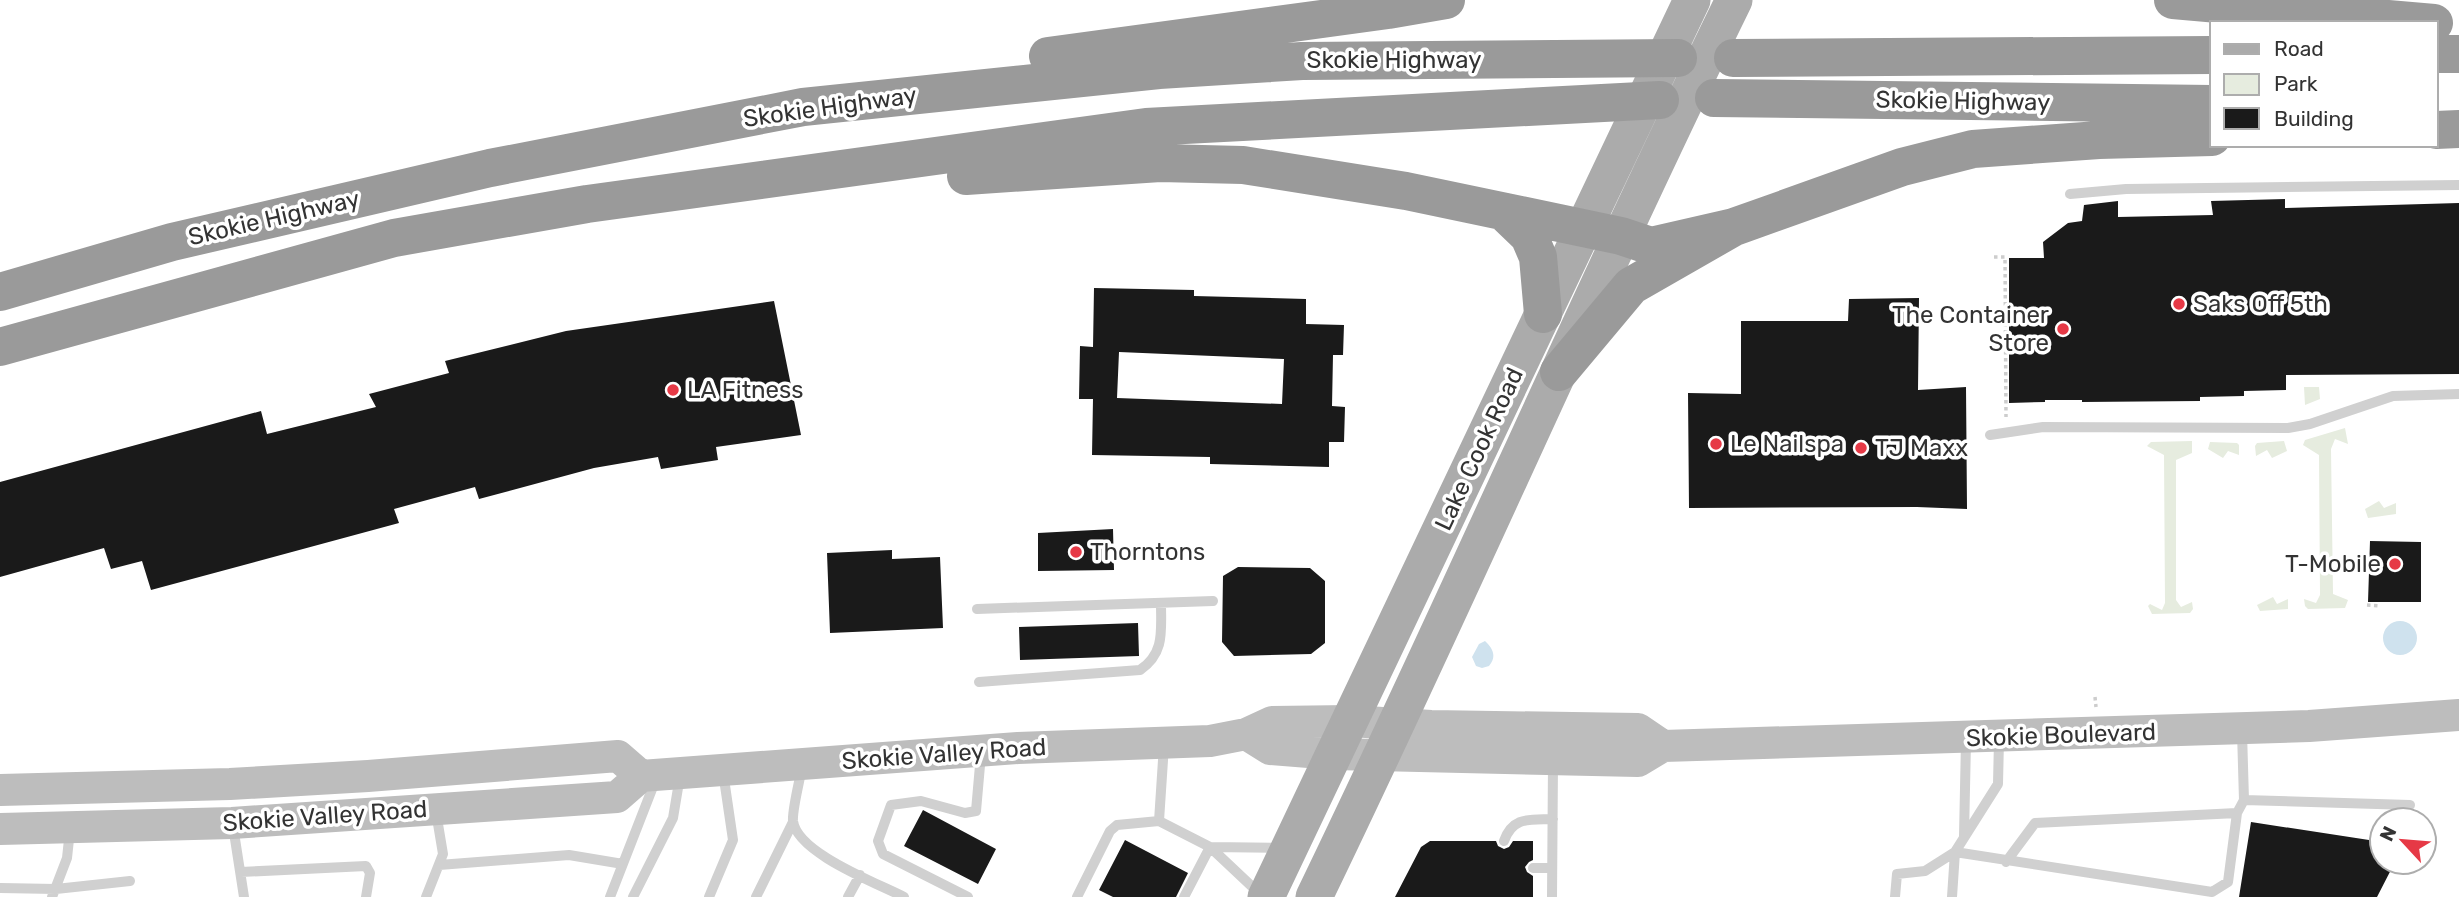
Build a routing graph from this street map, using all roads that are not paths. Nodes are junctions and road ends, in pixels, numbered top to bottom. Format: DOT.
graph roads {
  1 [pos="1447,0"];
  2 [pos="1692,0"];
  3 [pos="1734,0"];
  4 [pos="2173,0"];
  5 [pos="2412,21"];
  6 [pos="2438,23"];
  7 [pos="2459,25"];
  8 [pos="2438,54"];
  9 [pos="2459,54"];
  10 [pos="2210,55"];
  11 [pos="1678,58"];
  12 [pos="1733,58"];
  13 [pos="1714,98"];
  14 [pos="1660,100"];
  15 [pos="2210,104"];
  16 [pos="2438,106"];
  17 [pos="803,107"];
  18 [pos="2459,107"];
  19 [pos="2459,129"];
  20 [pos="2438,130"];
  21 [pos="2210,137"];
  22 [pos="2459,185"];
  23 [pos="2070,194"];
  24 [pos="587,204"];
  25 [pos="1504,212"];
  26 [pos="1734,227"];
  27 [pos="1583,229"];
  28 [pos="1621,236"];
  29 [pos="172,242"];
  30 [pos="0,272"];
  31 [pos="0,292"];
  32 [pos="1543,314"];
  33 [pos="0,346"];
  34 [pos="1559,372"];
  35 [pos="2459,394"];
  36 [pos="1990,435"];
  37 [pos="1213,601"];
  38 [pos="1161,603"];
  39 [pos="977,609"];
  40 [pos="979,682"];
  41 [pos="2459,715"];
  42 [pos="1350,721"];
  43 [pos="2242,729"];
  44 [pos="1246,734"];
  45 [pos="1999,737"];
  46 [pos="1966,738"];
  47 [pos="1389,740"];
  48 [pos="1164,742"];
  49 [pos="1663,746"];
  50 [pos="981,751"];
  51 [pos="1334,754"];
  52 [pos="1553,761"];
  53 [pos="803,764"];
  54 [pos="723,770"];
  55 [pos="660,774"];
  56 [pos="230,784"];
  57 [pos="70,788"];
  58 [pos="0,790"];
  59 [pos="2244,800"];
  60 [pos="2410,805"];
  61 [pos="436,809"];
  62 [pos="2237,813"];
  63 [pos="1553,819"];
  64 [pos="1159,821"];
  65 [pos="793,822"];
  66 [pos="232,823"];
  67 [pos="70,828"];
  68 [pos="0,829"];
  69 [pos="1964,836"];
  70 [pos="1504,841"];
  71 [pos="1210,847"];
  72 [pos="1290,848"];
  73 [pos="1955,852"];
  74 [pos="2006,862"];
  75 [pos="623,864"];
  76 [pos="439,865"];
  77 [pos="1533,868"];
  78 [pos="1552,868"];
  79 [pos="241,872"];
  80 [pos="860,875"];
  81 [pos="130,881"];
  82 [pos="0,888"];
  83 [pos="54,893"];
  84 [pos="897,895"];
  85 [pos="244,897"];
  86 [pos="366,897"];
  87 [pos="426,897"];
  88 [pos="610,897"];
  89 [pos="633,897"];
  90 [pos="709,897"];
  91 [pos="756,897"];
  92 [pos="848,897"];
  93 [pos="968,897"];
  94 [pos="1077,897"];
  95 [pos="1184,897"];
  96 [pos="1265,897"];
  97 [pos="1314,897"];
  98 [pos="1552,897"];
  99 [pos="1895,897"];
  100 [pos="1952,897"];
  1 -- 17 [label="highway"];
  2 -- 27 [label="main road, Lake Cook Road"];
  3 -- 28 [label="main road, Lake Cook Road"];
  4 -- 5 [label="highway"];
  6 -- 7 [label="highway"];
  8 -- 9 [label="highway"];
  10 -- 12 [label="highway, Skokie Highway"];
  11 -- 17 [label="highway, Skokie Highway"];
  13 -- 15 [label="highway, Skokie Highway"];
  14 -- 24 [label="highway, Skokie Highway"];
  16 -- 18 [label="highway"];
  17 -- 29 [label="highway, Skokie Highway"];
  19 -- 20 [label="highway"];
  21 -- 26 [label="highway"];
  22 -- 23 [label="lane"];
  24 -- 25 [label="highway"];
  24 -- 33 [label="highway, Skokie Highway"];
  25 -- 27 [label="highway"];
  25 -- 32 [label="highway"];
  26 -- 28 [label="highway"];
  26 -- 34 [label="highway"];
  27 -- 28 [label="highway"];
  27 -- 32 [label="main road, Lake Cook Road"];
  28 -- 34 [label="main road, Lake Cook Road"];
  29 -- 30 [label="highway"];
  29 -- 31 [label="highway, Skokie Highway"];
  32 -- 42 [label="main road, Lake Cook Road"];
  34 -- 47 [label="main road, Lake Cook Road"];
  35 -- 36 [label="lane"];
  37 -- 38 [label="lane"];
  38 -- 39 [label="lane"];
  38 -- 40 [label="lane"];
  41 -- 43 [label="main road, Skokie Boulevard"];
  42 -- 44 [label="main road, Skokie Valley Road"];
  42 -- 47 [label="main road, Skokie Valley Road"];
  42 -- 51 [label="main road, Lake Cook Road"];
  43 -- 45 [label="main road, Skokie Boulevard"];
  43 -- 59 [label="lane"];
  44 -- 48 [label="main road, Skokie Valley Road"];
  44 -- 51 [label="main road"];
  45 -- 46 [label="main road, Skokie Boulevard"];
  45 -- 69 [label="lane"];
  46 -- 49 [label="main road, Skokie Boulevard"];
  46 -- 69 [label="lane"];
  47 -- 49 [label="main road"];
  47 -- 51 [label="main road"];
  47 -- 52 [label="main road, Skokie Boulevard"];
  47 -- 97 [label="main road, Lake Cook Road"];
  48 -- 50 [label="main road, Skokie Valley Road"];
  48 -- 64 [label="lane"];
  49 -- 52 [label="main road, Skokie Boulevard"];
  50 -- 53 [label="main road, Skokie Valley Road"];
  50 -- 93 [label="lane"];
  51 -- 72 [label="main road, Lake Cook Road"];
  52 -- 63 [label="lane"];
  53 -- 54 [label="main road, Skokie Valley Road"];
  53 -- 65 [label="lane"];
  54 -- 55 [label="main road, Skokie Valley Road"];
  54 -- 90 [label="lane"];
  55 -- 56 [label="main road, Skokie Valley Road"];
  55 -- 61 [label="main road, Skokie Valley Road"];
  55 -- 75 [label="lane"];
  55 -- 89 [label="lane"];
  56 -- 57 [label="main road, Skokie Valley Road"];
  56 -- 66 [label="main road"];
  57 -- 58 [label="main road, Skokie Valley Road"];
  57 -- 67 [label="main road"];
  59 -- 60 [label="lane"];
  59 -- 62 [label="lane"];
  61 -- 66 [label="main road, Skokie Valley Road"];
  61 -- 76 [label="lane"];
  62 -- 74 [label="lane"];
  62 -- 74 [label="lane"];
  63 -- 70 [label="lane"];
  63 -- 78 [label="lane"];
  64 -- 71 [label="lane"];
  64 -- 94 [label="lane"];
  65 -- 80 [label="lane"];
  65 -- 91 [label="lane"];
  66 -- 67 [label="main road, Skokie Valley Road"];
  66 -- 79 [label="lane"];
  67 -- 68 [label="main road, Skokie Valley Road"];
  67 -- 83 [label="lane"];
  69 -- 73 [label="lane"];
  71 -- 72 [label="lane"];
  71 -- 95 [label="lane"];
  71 -- 96 [label="lane"];
  72 -- 96 [label="main road, Lake Cook Road"];
  73 -- 74 [label="lane"];
  73 -- 99 [label="lane"];
  73 -- 100 [label="lane"];
  75 -- 76 [label="lane"];
  75 -- 88 [label="lane"];
  76 -- 87 [label="lane"];
  77 -- 78 [label="lane"];
  78 -- 98 [label="lane"];
  79 -- 85 [label="lane"];
  79 -- 86 [label="lane"];
  80 -- 84 [label="lane"];
  80 -- 92 [label="lane"];
  81 -- 83 [label="lane"];
  82 -- 83 [label="lane"];
}
